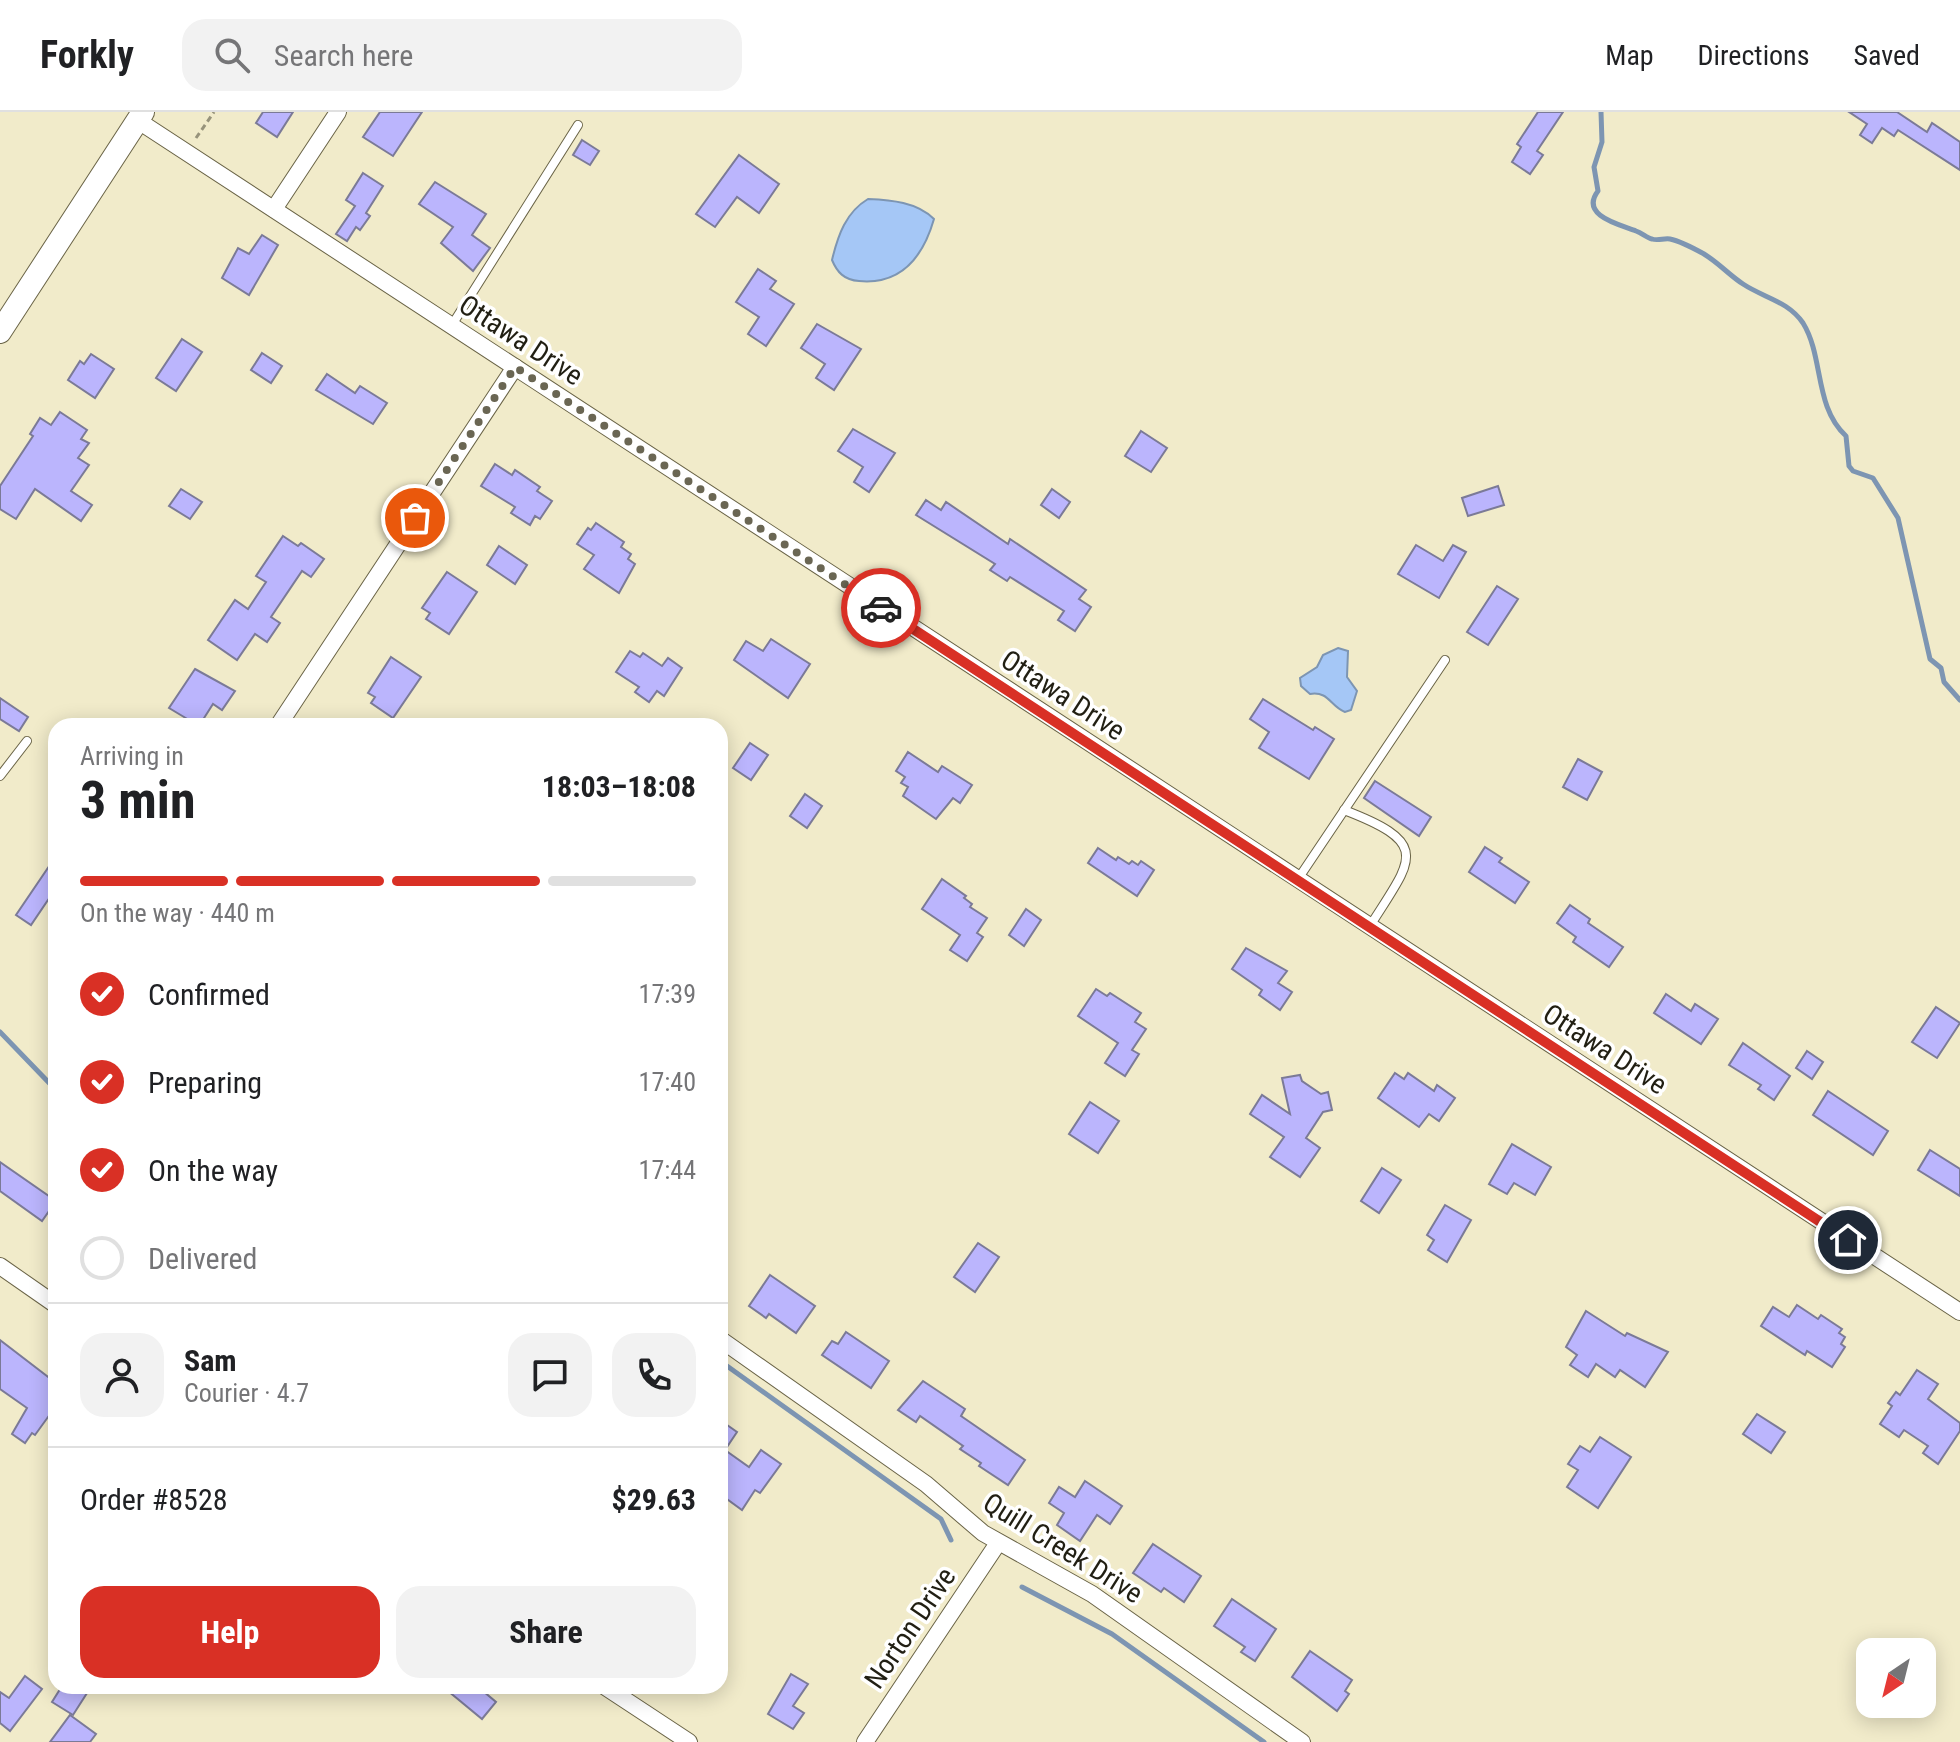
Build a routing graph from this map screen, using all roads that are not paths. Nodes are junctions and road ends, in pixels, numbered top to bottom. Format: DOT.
graph roads {
  1 [pos="338,112"];
  2 [pos="140,116"];
  3 [pos="578,125"];
  4 [pos="274,209"];
  5 [pos="451,326"];
  6 [pos="0,332"];
  7 [pos="515,367"];
  8 [pos="1445,660"];
  9 [pos="283,718"];
  10 [pos="27,741"];
  11 [pos="0,776"];
  12 [pos="1344,810"];
  13 [pos="1298,880"];
  14 [pos="1370,927"];
  15 [pos="0,1266"];
  16 [pos="48,1299"];
  17 [pos="1960,1312"];
  18 [pos="728,1345"];
  19 [pos="998,1543"];
  20 [pos="616,1694"];
  21 [pos="689,1742"];
  22 [pos="865,1742"];
  23 [pos="1302,1742"];
  1 -- 4 [label="street"];
  2 -- 4 [label="street, Ottawa Drive"];
  2 -- 6 [label="main road"];
  3 -- 5 [label="lane"];
  4 -- 5 [label="street, Ottawa Drive"];
  5 -- 7 [label="street, Ottawa Drive"];
  7 -- 9 [label="street"];
  7 -- 13 [label="street, Ottawa Drive"];
  8 -- 12 [label="lane"];
  10 -- 11 [label="lane"];
  12 -- 13 [label="lane"];
  12 -- 14 [label="lane"];
  13 -- 14 [label="street, Ottawa Drive"];
  14 -- 17 [label="street, Ottawa Drive"];
  15 -- 16 [label="street"];
  18 -- 19 [label="street, Quill Creek Drive"];
  19 -- 22 [label="street, Norton Drive"];
  19 -- 23 [label="street, Quill Creek Drive"];
  20 -- 21 [label="street"];
}
